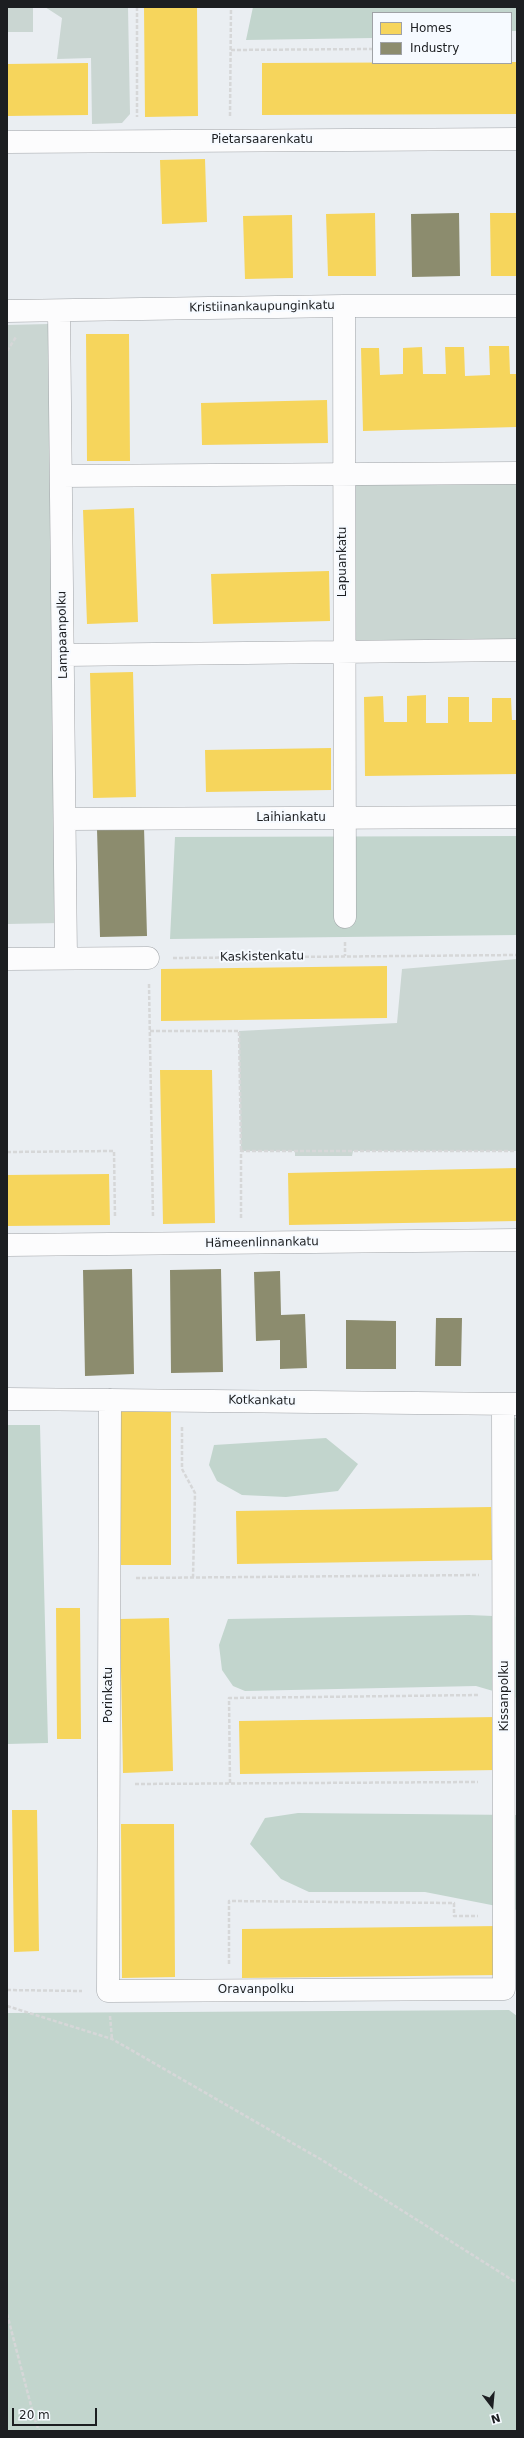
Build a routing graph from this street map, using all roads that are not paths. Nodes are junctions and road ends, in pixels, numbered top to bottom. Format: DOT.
graph roads {
  1 [pos="517,139"];
  2 [pos="7,142"];
  3 [pos="344,306"];
  4 [pos="517,306"];
  5 [pos="7,311"];
  6 [pos="59,311"];
  7 [pos="517,473"];
  8 [pos="344,474"];
  9 [pos="61,476"];
  10 [pos="517,650"];
  11 [pos="343,652"];
  12 [pos="64,655"];
  13 [pos="517,817"];
  14 [pos="343,818"];
  15 [pos="66,819"];
  16 [pos="345,918"];
  17 [pos="66,958"];
  18 [pos="148,958"];
  19 [pos="7,959"];
  20 [pos="517,1240"];
  21 [pos="7,1245"];
  22 [pos="7,1399"];
  23 [pos="110,1400"];
  24 [pos="510,1404"];
  25 [pos="504,1988"];
  26 [pos="108,1991"];
  1 -- 2 [label="street, Pietarsaarenkatu"];
  3 -- 4 [label="street, Kristiinankaupunginkatu"];
  3 -- 6 [label="street, Kristiinankaupunginkatu"];
  3 -- 8 [label="street, Lapuankatu"];
  5 -- 6 [label="street, Kristiinankaupunginkatu"];
  6 -- 9 [label="street, Lampaanpolku"];
  7 -- 8 [label="street"];
  8 -- 9 [label="street"];
  8 -- 11 [label="street, Lapuankatu"];
  9 -- 12 [label="street, Lampaanpolku"];
  10 -- 11 [label="street"];
  11 -- 12 [label="street"];
  11 -- 14 [label="street, Lapuankatu"];
  12 -- 15 [label="street, Lampaanpolku"];
  13 -- 14 [label="street, Laihiankatu"];
  14 -- 15 [label="street, Laihiankatu"];
  14 -- 16 [label="street, Lapuankatu"];
  15 -- 17 [label="street, Lampaanpolku"];
  17 -- 18 [label="street"];
  17 -- 19 [label="street"];
  20 -- 21 [label="street, Hämeenlinnankatu"];
  22 -- 23 [label="street, Kotkankatu"];
  23 -- 24 [label="street, Kotkankatu"];
  23 -- 26 [label="street, Porinkatu"];
  24 -- 25 [label="street, Kissanpolku"];
  25 -- 26 [label="street, Oravanpolku"];
}
